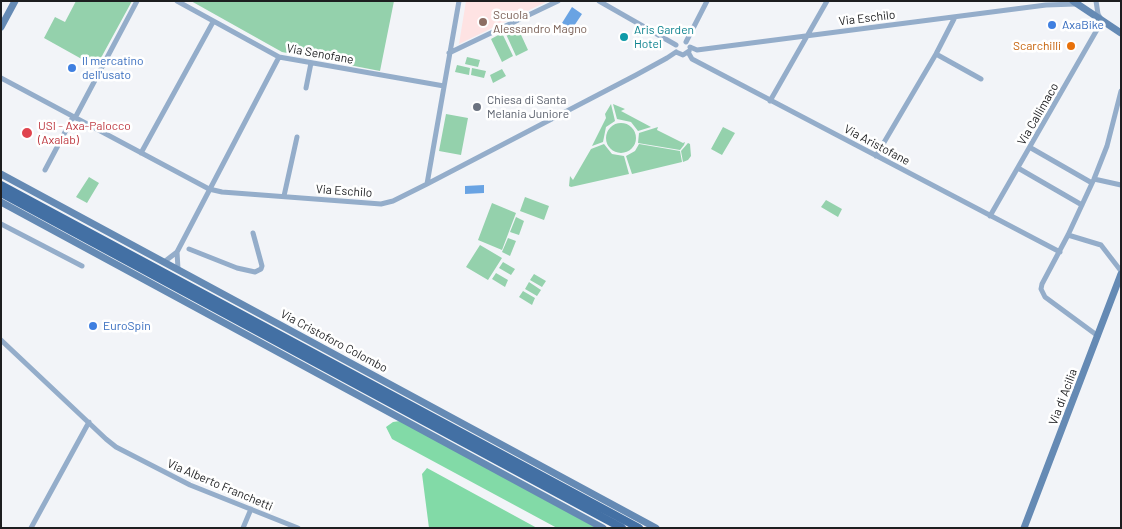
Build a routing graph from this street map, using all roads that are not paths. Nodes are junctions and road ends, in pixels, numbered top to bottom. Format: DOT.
graph roads {
  1 [pos="15,1"];
  2 [pos="137,1"];
  3 [pos="177,1"];
  4 [pos="459,1"];
  5 [pos="558,1"];
  6 [pos="599,1"];
  7 [pos="707,1"];
  8 [pos="827,1"];
  9 [pos="1061,1"];
  10 [pos="1096,1"];
  11 [pos="1075,2"];
  12 [pos="1046,4"];
  13 [pos="956,17"];
  14 [pos="1102,21"];
  15 [pos="214,22"];
  16 [pos="1,27"];
  17 [pos="1121,33"];
  18 [pos="807,36"];
  19 [pos="686,42"];
  20 [pos="676,45"];
  21 [pos="689,50"];
  22 [pos="676,52"];
  23 [pos="449,53"];
  24 [pos="936,54"];
  25 [pos="279,57"];
  26 [pos="311,63"];
  27 [pos="1,78"];
  28 [pos="981,79"];
  29 [pos="444,86"];
  30 [pos="306,88"];
  31 [pos="1121,91"];
  32 [pos="770,101"];
  33 [pos="74,117"];
  34 [pos="1118,119"];
  35 [pos="296,137"];
  36 [pos="1031,148"];
  37 [pos="141,153"];
  38 [pos="876,156"];
  39 [pos="1018,168"];
  40 [pos="45,170"];
  41 [pos="1,174"];
  42 [pos="1093,181"];
  43 [pos="427,184"];
  44 [pos="1,185"];
  45 [pos="1121,186"];
  46 [pos="33,189"];
  47 [pos="210,189"];
  48 [pos="1,193"];
  49 [pos="284,196"];
  50 [pos="1,202"];
  51 [pos="1082,204"];
  52 [pos="42,211"];
  53 [pos="990,216"];
  54 [pos="1,224"];
  55 [pos="48,227"];
  56 [pos="253,233"];
  57 [pos="1068,235"];
  58 [pos="189,249"];
  59 [pos="177,252"];
  60 [pos="1060,252"];
  61 [pos="164,262"];
  62 [pos="82,266"];
  63 [pos="178,269"];
  64 [pos="1121,273"];
  65 [pos="1098,336"];
  66 [pos="1,340"];
  67 [pos="89,422"];
  68 [pos="251,509"];
  69 [pos="31,528"];
  70 [pos="243,528"];
  71 [pos="298,528"];
  72 [pos="603,528"];
  73 [pos="622,528"];
  74 [pos="639,528"];
  75 [pos="656,528"];
  76 [pos="1024,528"];
  1 -- 16 [label="street"];
  2 -- 33 [label="street"];
  3 -- 15 [label="street, Via Senofane"];
  4 -- 23 [label="street"];
  5 -- 23 [label="street"];
  6 -- 20 [label="street"];
  7 -- 19 [label="street"];
  8 -- 18 [label="street"];
  9 -- 12 [label="street"];
  10 -- 14 [label="street"];
  11 -- 12 [label="street"];
  11 -- 14 [label="street"];
  12 -- 13 [label="street, Via Eschilo"];
  13 -- 18 [label="street, Via Eschilo"];
  13 -- 24 [label="street"];
  14 -- 17 [label="street"];
  14 -- 36 [label="street, Via Callimaco"];
  15 -- 25 [label="street, Via Senofane"];
  15 -- 37 [label="street"];
  18 -- 21 [label="street, Via Eschilo"];
  18 -- 32 [label="street"];
  19 -- 20 [label="street"];
  19 -- 21 [label="street"];
  20 -- 22 [label="street"];
  21 -- 22 [label="street"];
  21 -- 32 [label="street, Via Aristofane"];
  22 -- 43 [label="street, Via Eschilo"];
  23 -- 29 [label="street"];
  24 -- 28 [label="street"];
  24 -- 38 [label="street"];
  25 -- 26 [label="street, Via Senofane"];
  25 -- 47 [label="street"];
  26 -- 29 [label="street, Via Senofane"];
  26 -- 30 [label="street"];
  27 -- 33 [label="street, Via Eschilo"];
  29 -- 43 [label="street"];
  31 -- 34 [label="street"];
  32 -- 38 [label="street, Via Aristofane"];
  33 -- 37 [label="street, Via Eschilo"];
  33 -- 40 [label="street"];
  34 -- 42 [label="street"];
  35 -- 49 [label="street"];
  36 -- 39 [label="street, Via Callimaco"];
  36 -- 42 [label="street"];
  37 -- 47 [label="street, Via Eschilo"];
  38 -- 53 [label="street, Via Aristofane"];
  39 -- 51 [label="street"];
  39 -- 53 [label="street, Via Callimaco"];
  41 -- 46 [label="street, Via Cristoforo Colombo"];
  42 -- 45 [label="street"];
  42 -- 51 [label="street"];
  43 -- 49 [label="street, Via Eschilo"];
  44 -- 52 [label="main road, Via Cristoforo Colombo"];
  46 -- 52 [label="street"];
  46 -- 61 [label="street, Via Cristoforo Colombo"];
  47 -- 49 [label="street, Via Eschilo"];
  47 -- 59 [label="street"];
  48 -- 52 [label="main road, Via Cristoforo Colombo"];
  50 -- 55 [label="street"];
  51 -- 57 [label="street"];
  52 -- 55 [label="street"];
  52 -- 73 [label="main road, Via Cristoforo Colombo"];
  52 -- 74 [label="main road, Via Cristoforo Colombo"];
  53 -- 60 [label="street, Via Aristofane"];
  54 -- 62 [label="street"];
  55 -- 72 [label="street"];
  56 -- 58 [label="street"];
  57 -- 60 [label="street"];
  57 -- 64 [label="street"];
  59 -- 61 [label="street"];
  59 -- 63 [label="street"];
  60 -- 65 [label="street"];
  61 -- 63 [label="street, Via Cristoforo Colombo"];
  63 -- 75 [label="street, Via Cristoforo Colombo"];
  64 -- 65 [label="street, Via di Acilia"];
  65 -- 76 [label="street, Via di Acilia"];
  66 -- 67 [label="street, Via Alberto Franchetti"];
  67 -- 68 [label="street, Via Alberto Franchetti"];
  67 -- 69 [label="street"];
  68 -- 70 [label="street"];
  68 -- 71 [label="street, Via Alberto Franchetti"];
}
